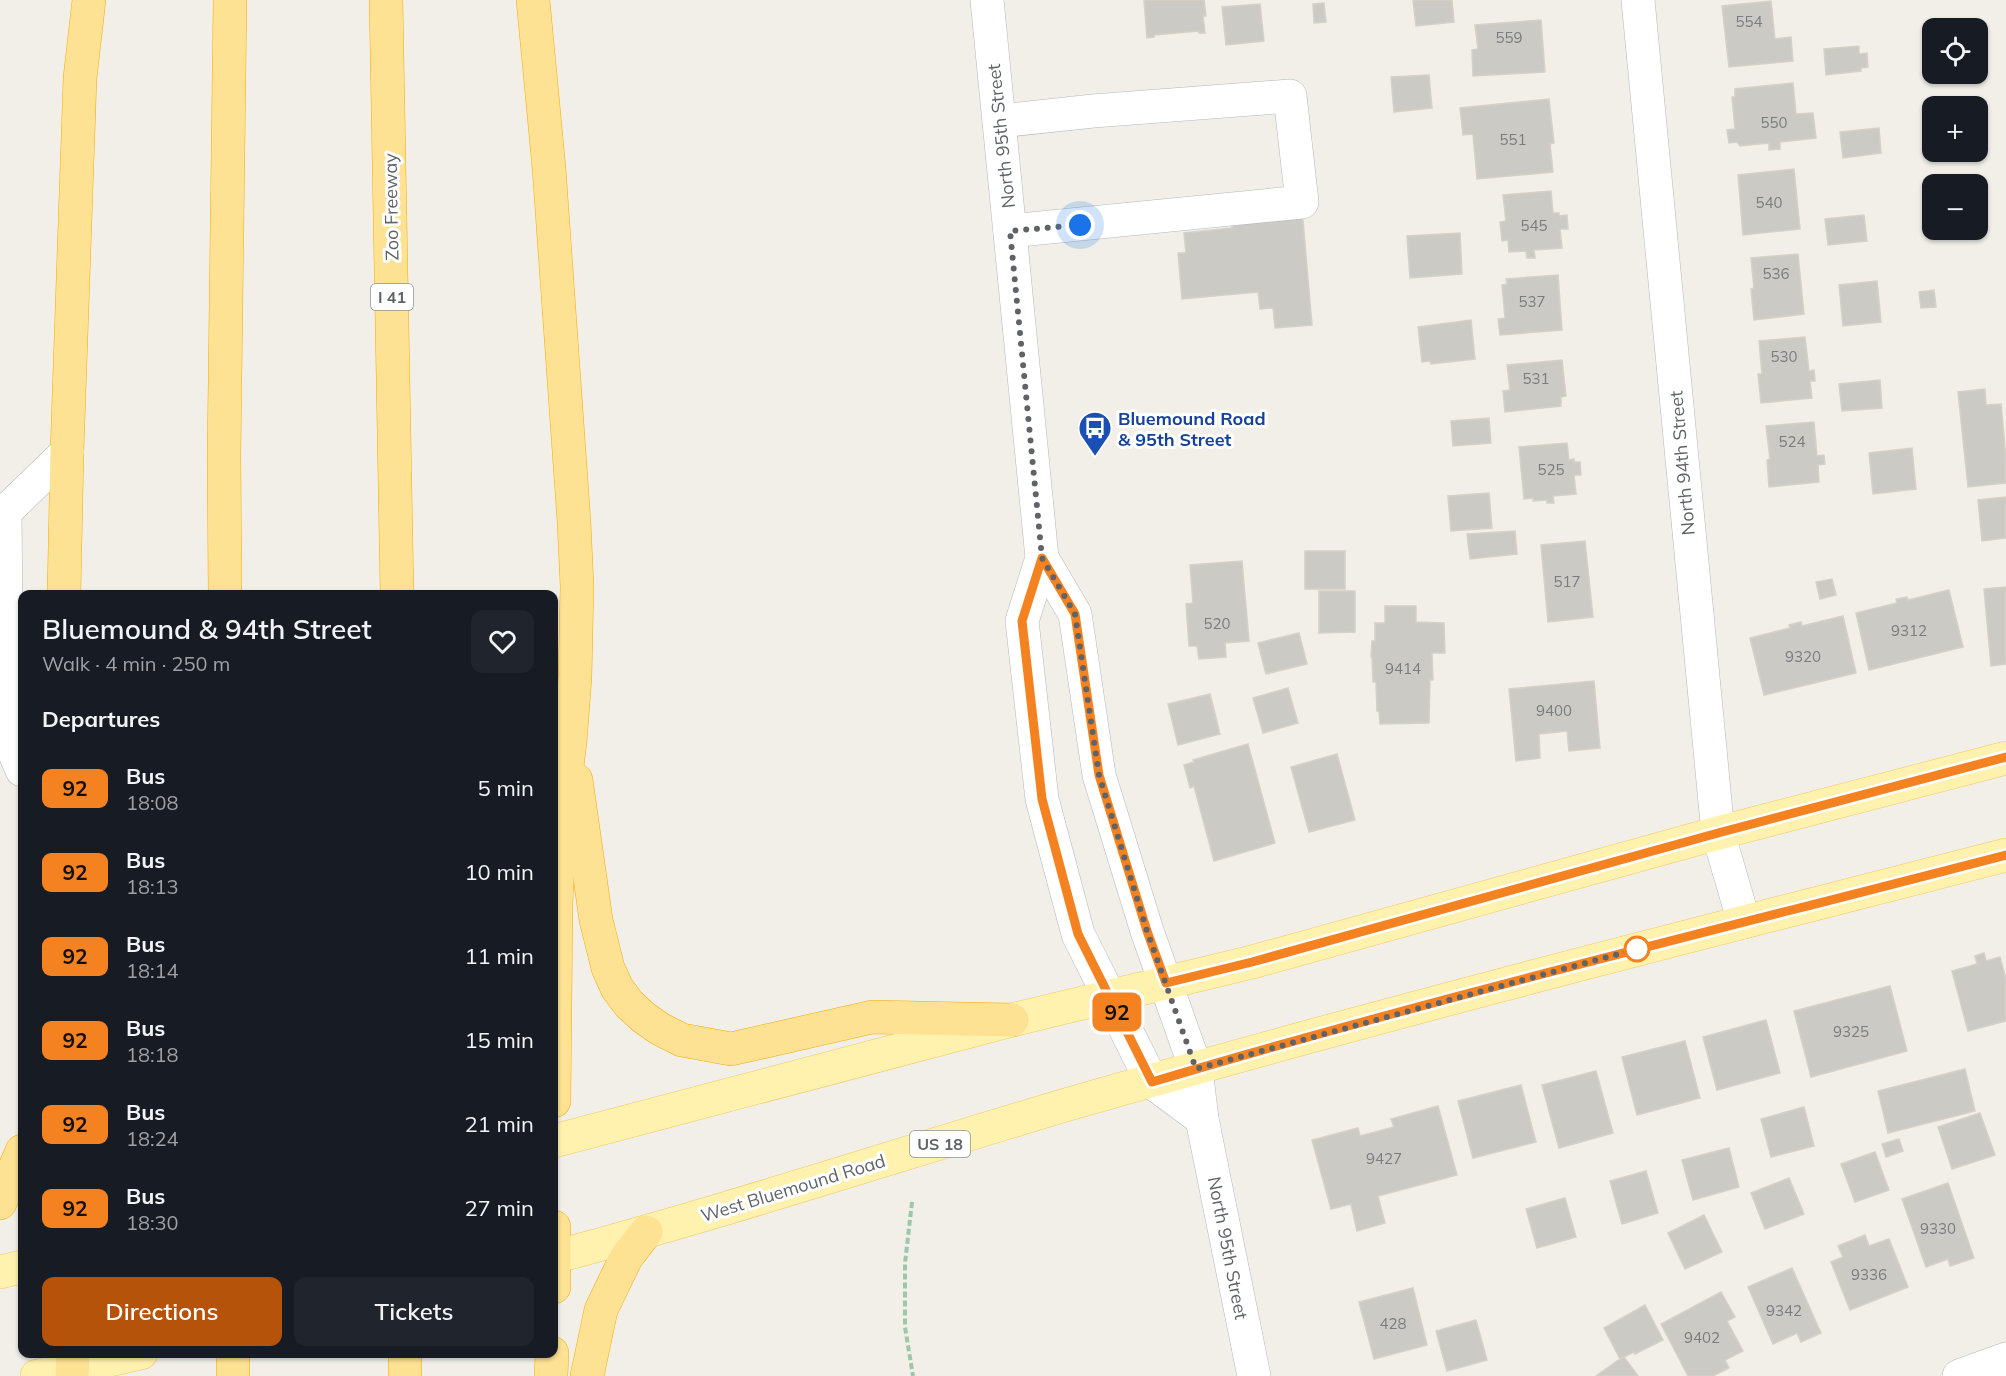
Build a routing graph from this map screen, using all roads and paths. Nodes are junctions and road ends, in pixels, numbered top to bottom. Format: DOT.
graph roads {
  1 [pos="89,0"];
  2 [pos="230,0"];
  3 [pos="386,0"];
  4 [pos="533,0"];
  5 [pos="987,0"];
  6 [pos="1638,0"];
  7 [pos="1000,121"];
  8 [pos="1010,231"];
  9 [pos="67,452"];
  10 [pos="1042,558"];
  11 [pos="64,590"];
  12 [pos="225,590"];
  13 [pos="397,590"];
  14 [pos="570,742"];
  15 [pos="2006,758"];
  16 [pos="18,761"];
  17 [pos="1718,833"];
  18 [pos="558,855"];
  19 [pos="2006,855"];
  20 [pos="1744,922"];
  21 [pos="1166,983"];
  22 [pos="1109,996"];
  23 [pos="1012,1020"];
  24 [pos="1196,1069"];
  25 [pos="1152,1082"];
  26 [pos="1202,1119"];
  27 [pos="558,1140"];
  28 [pos="18,1160"];
  29 [pos="912,1202"];
  30 [pos="0,1203"];
  31 [pos="646,1232"];
  32 [pos="558,1255"];
  33 [pos="18,1268"];
  34 [pos="0,1272"];
  35 [pos="116,1358"];
  36 [pos="233,1358"];
  37 [pos="405,1358"];
  38 [pos="552,1358"];
  39 [pos="2006,1359"];
  40 [pos="72,1366"];
  41 [pos="1246,1374"];
  42 [pos="37,1376"];
  43 [pos="233,1376"];
  44 [pos="405,1376"];
  45 [pos="551,1376"];
  46 [pos="586,1376"];
  47 [pos="913,1376"];
  48 [pos="1959,1376"];
  1 -- 9 [label="highway"];
  2 -- 12 [label="highway"];
  3 -- 13 [label="highway, Zoo Freeway / I 41"];
  4 -- 14 [label="highway"];
  5 -- 7 [label="street, North 95th Street"];
  6 -- 17 [label="street, North 94th Street"];
  7 -- 8 [label="street, North 95th Street"];
  7 -- 8 [label="street"];
  8 -- 10 [label="street, North 95th Street"];
  9 -- 11 [label="highway"];
  9 -- 16 [label="street"];
  10 -- 21 [label="street, North 95th Street"];
  10 -- 22 [label="street, North 95th Street"];
  14 -- 18 [label="highway"];
  14 -- 23 [label="highway"];
  15 -- 17 [label="main road"];
  17 -- 20 [label="street, North 94th Street"];
  17 -- 21 [label="main road"];
  19 -- 20 [label="main road, West Bluemound Road / US 18"];
  20 -- 24 [label="main road, West Bluemound Road / US 18"];
  21 -- 22 [label="main road"];
  21 -- 24 [label="street, North 95th Street"];
  22 -- 23 [label="main road"];
  22 -- 25 [label="street, North 95th Street"];
  23 -- 27 [label="main road"];
  24 -- 25 [label="main road, West Bluemound Road / US 18"];
  24 -- 26 [label="street, North 95th Street"];
  25 -- 26 [label="street, North 95th Street"];
  25 -- 31 [label="main road, West Bluemound Road / US 18"];
  26 -- 41 [label="street, North 95th Street"];
  28 -- 30 [label="highway"];
  29 -- 47 [label="path"];
  31 -- 32 [label="main road, West Bluemound Road / US 18"];
  31 -- 46 [label="highway"];
  33 -- 34 [label="main road"];
  35 -- 40 [label="main road"];
  36 -- 43 [label="highway"];
  37 -- 44 [label="highway"];
  38 -- 45 [label="highway"];
  39 -- 48 [label="street"];
  40 -- 42 [label="main road"];
}
